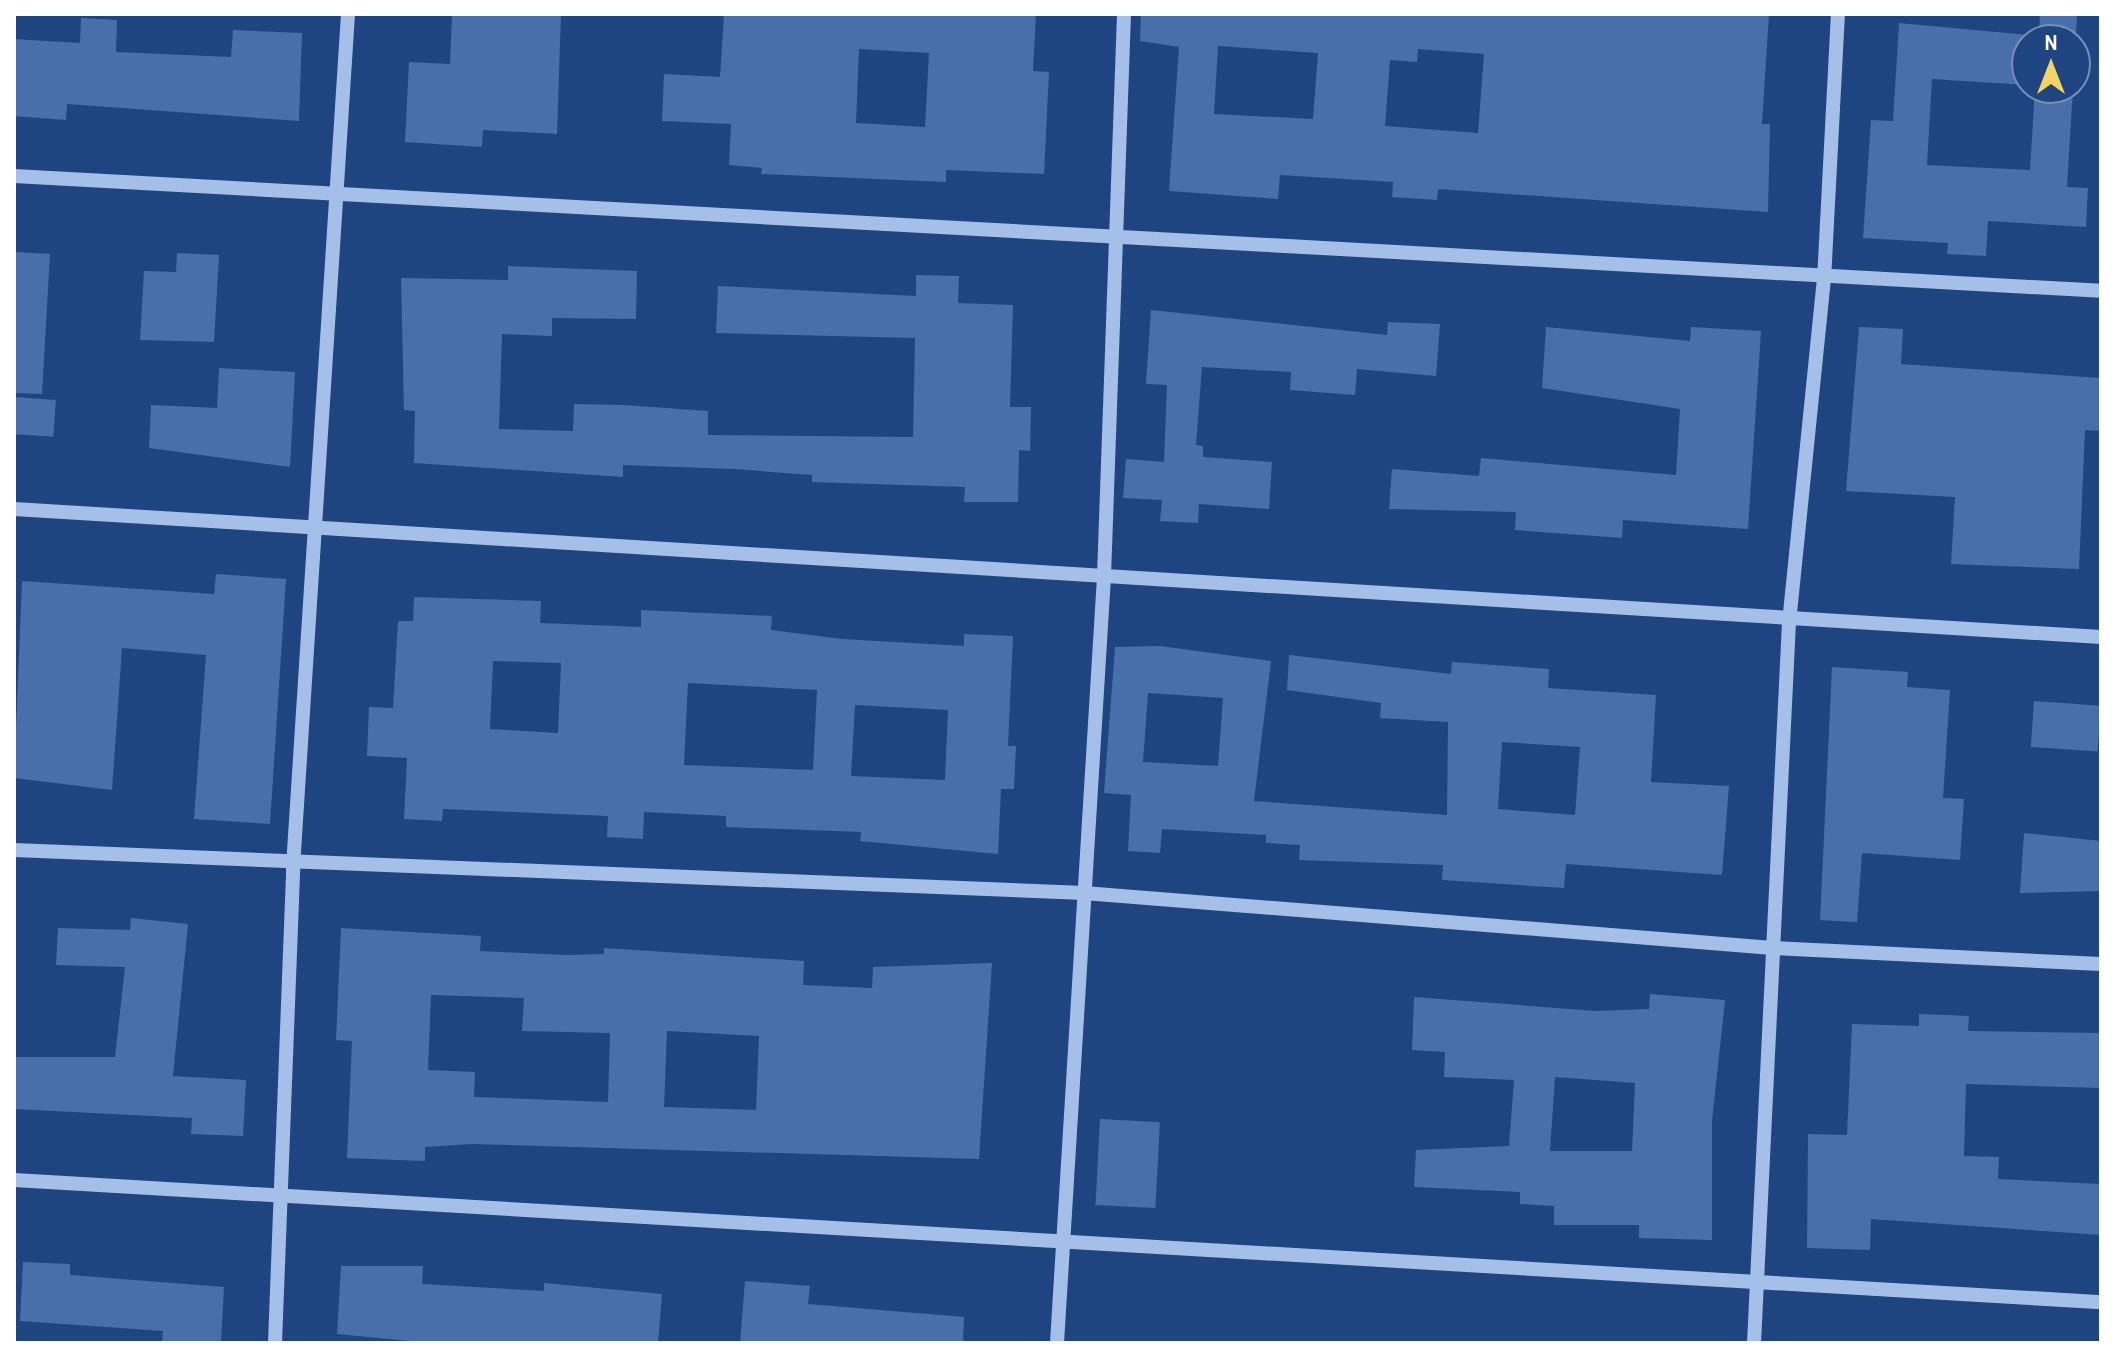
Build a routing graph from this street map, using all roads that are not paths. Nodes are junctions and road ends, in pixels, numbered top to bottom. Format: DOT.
graph roads {
  1 [pos="348,14"];
  2 [pos="1124,14"];
  3 [pos="1838,14"];
  4 [pos="14,176"];
  5 [pos="336,192"];
  6 [pos="1120,239"];
  7 [pos="1824,280"];
  8 [pos="2101,291"];
  9 [pos="14,509"];
  10 [pos="317,525"];
  11 [pos="1104,576"];
  12 [pos="1789,623"];
  13 [pos="2101,637"];
  14 [pos="14,850"];
  15 [pos="293,867"];
  16 [pos="1084,893"];
  17 [pos="1773,948"];
  18 [pos="2101,964"];
  19 [pos="14,1180"];
  20 [pos="281,1199"];
  21 [pos="1067,1240"];
  22 [pos="1757,1277"];
  23 [pos="2101,1302"];
  24 [pos="275,1343"];
  25 [pos="1057,1343"];
  26 [pos="1754,1343"];
  1 -- 5 [label="street"];
  2 -- 6 [label="street"];
  3 -- 7 [label="street"];
  4 -- 5 [label="street"];
  5 -- 6 [label="street"];
  5 -- 10 [label="street"];
  6 -- 7 [label="street"];
  6 -- 11 [label="street"];
  7 -- 8 [label="street"];
  7 -- 12 [label="street"];
  9 -- 10 [label="street"];
  10 -- 11 [label="street"];
  10 -- 15 [label="street"];
  11 -- 12 [label="street"];
  11 -- 16 [label="street"];
  12 -- 13 [label="street"];
  12 -- 17 [label="street"];
  14 -- 15 [label="street"];
  15 -- 16 [label="street"];
  15 -- 20 [label="street"];
  16 -- 17 [label="street"];
  16 -- 21 [label="street"];
  17 -- 18 [label="street"];
  17 -- 22 [label="street"];
  19 -- 20 [label="street"];
  20 -- 21 [label="street"];
  20 -- 24 [label="street"];
  21 -- 22 [label="street"];
  21 -- 25 [label="street"];
  22 -- 23 [label="street"];
  22 -- 26 [label="street"];
}
